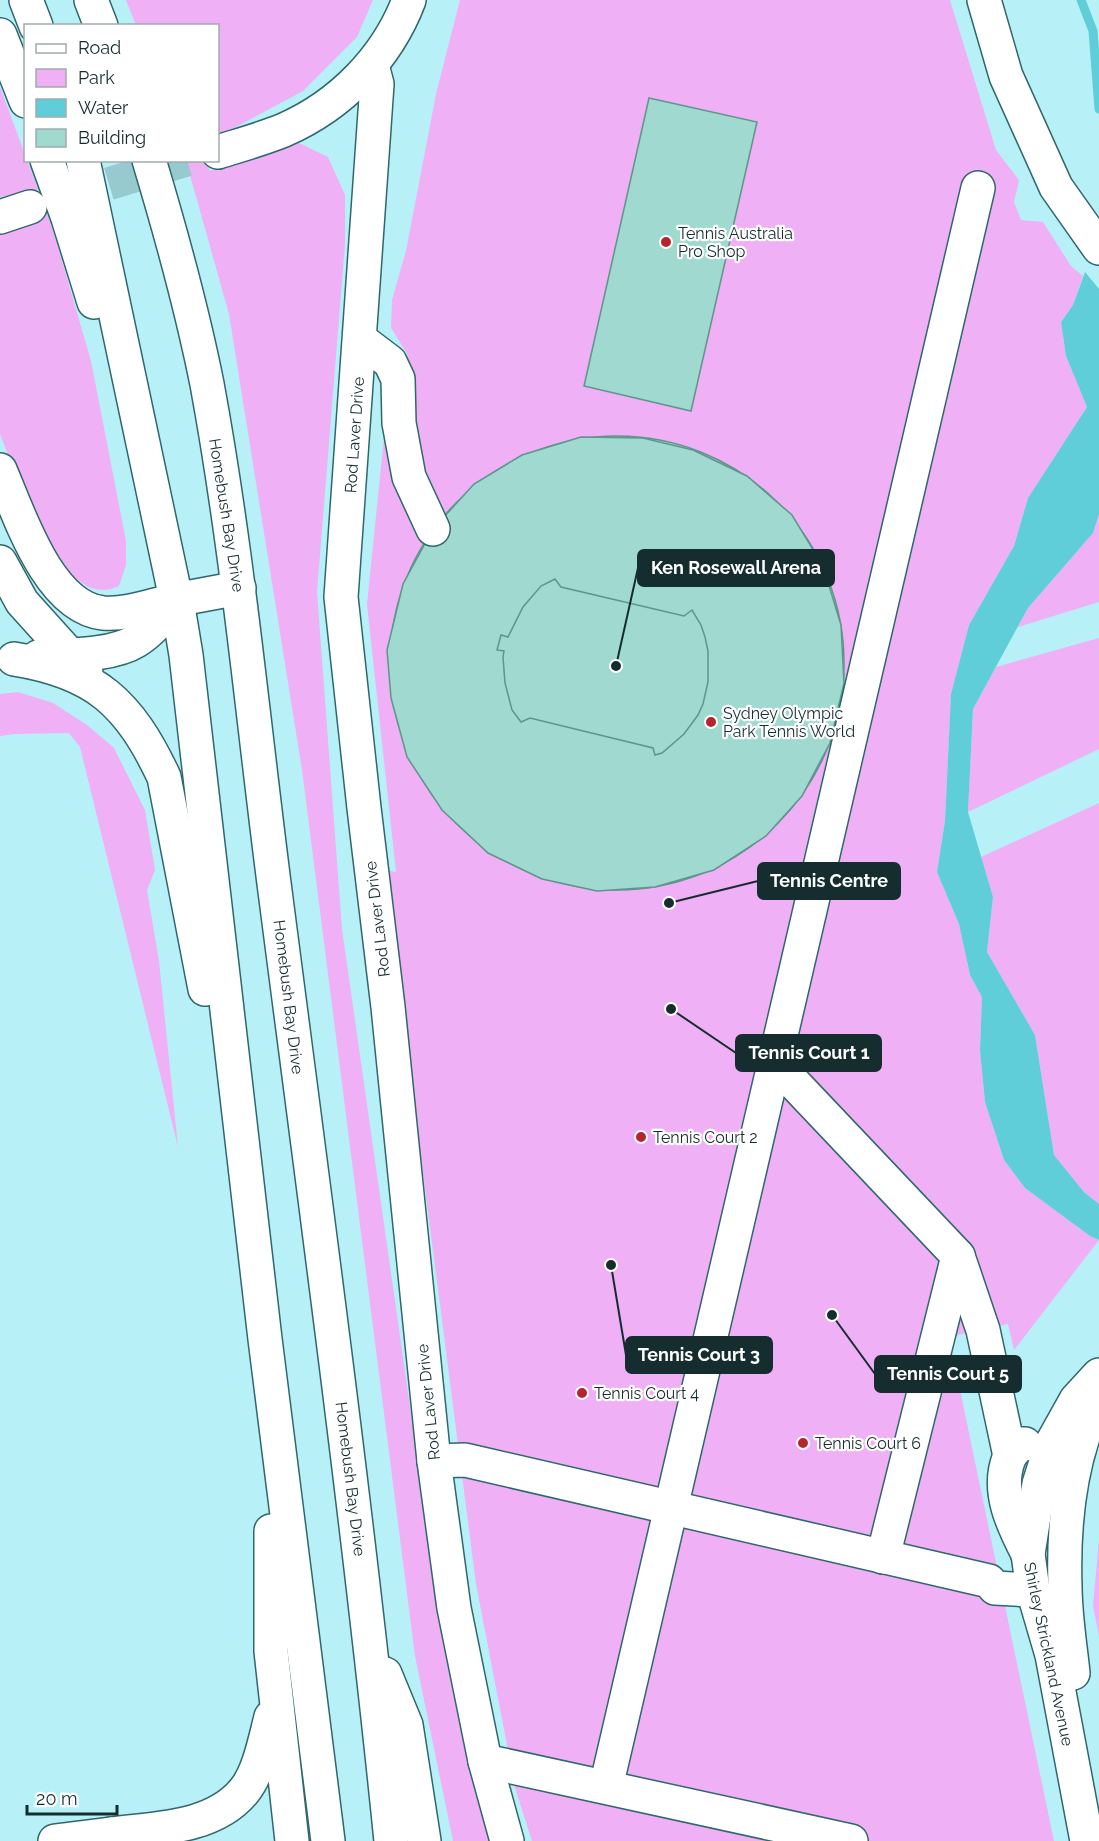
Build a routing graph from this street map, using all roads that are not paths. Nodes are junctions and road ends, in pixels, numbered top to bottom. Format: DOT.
graph roads {
  1 [pos="26,0"];
  2 [pos="91,0"];
  3 [pos="409,0"];
  4 [pos="984,0"];
  5 [pos="35,24"];
  6 [pos="100,24"];
  7 [pos="0,35"];
  8 [pos="372,65"];
  9 [pos="24,96"];
  10 [pos="219,152"];
  11 [pos="48,162"];
  12 [pos="83,162"];
  13 [pos="149,162"];
  14 [pos="978,188"];
  15 [pos="1099,248"];
  16 [pos="361,340"];
  17 [pos="0,470"];
  18 [pos="159,516"];
  19 [pos="433,529"];
  20 [pos="0,562"];
  21 [pos="239,588"];
  22 [pos="175,600"];
  23 [pos="69,655"];
  24 [pos="7,658"];
  25 [pos="110,698"];
  26 [pos="775,1063"];
  27 [pos="255,1241"];
  28 [pos="958,1256"];
  29 [pos="1099,1375"];
  30 [pos="272,1388"];
  31 [pos="1099,1398"];
  32 [pos="1065,1448"];
  33 [pos="1010,1456"];
  34 [pos="434,1461"];
  35 [pos="671,1507"];
  36 [pos="1028,1554"];
  37 [pos="884,1557"];
  38 [pos="1033,1590"];
  39 [pos="371,1641"];
  40 [pos="276,1701"];
  41 [pos="485,1761"];
  42 [pos="606,1787"];
  43 [pos="1099,1796"];
  44 [pos="55,1841"];
  45 [pos="292,1841"];
  46 [pos="328,1841"];
  47 [pos="392,1841"];
  48 [pos="424,1841"];
  49 [pos="507,1841"];
  50 [pos="851,1841"];
  51 [pos="1087,1841"];
  1 -- 5 [label="main road"];
  2 -- 6 [label="main road"];
  3 -- 8 [label="main road"];
  4 -- 15 [label="main road"];
  7 -- 9 [label="main road"];
  8 -- 10 [label="main road"];
  8 -- 16 [label="main road, Rod Laver Drive"];
  11 -- 18 [label="main road"];
  12 -- 18 [label="main road"];
  13 -- 21 [label="main road, Homebush Bay Drive"];
  14 -- 26 [label="main road"];
  16 -- 19 [label="main road"];
  16 -- 34 [label="main road, Rod Laver Drive"];
  17 -- 22 [label="main road"];
  18 -- 22 [label="main road"];
  20 -- 23 [label="main road"];
  21 -- 22 [label="main road"];
  21 -- 39 [label="main road, Homebush Bay Drive"];
  22 -- 23 [label="main road"];
  22 -- 27 [label="main road"];
  23 -- 24 [label="main road"];
  23 -- 25 [label="main road"];
  24 -- 25 [label="main road"];
  25 -- 27 [label="main road"];
  26 -- 28 [label="main road"];
  26 -- 35 [label="main road"];
  27 -- 30 [label="main road"];
  28 -- 33 [label="main road"];
  28 -- 37 [label="main road"];
  29 -- 32 [label="main road, Shirley Strickland Avenue"];
  30 -- 40 [label="main road"];
  30 -- 46 [label="main road"];
  31 -- 32 [label="main road, Shirley Strickland Avenue"];
  32 -- 33 [label="main road"];
  32 -- 36 [label="main road, Shirley Strickland Avenue"];
  32 -- 43 [label="main road, Shirley Strickland Avenue"];
  33 -- 36 [label="main road"];
  34 -- 35 [label="main road"];
  34 -- 41 [label="main road, Rod Laver Drive"];
  35 -- 37 [label="main road"];
  35 -- 42 [label="main road"];
  36 -- 38 [label="main road, Shirley Strickland Avenue"];
  37 -- 38 [label="main road"];
  38 -- 51 [label="main road, Shirley Strickland Avenue"];
  39 -- 47 [label="main road, Homebush Bay Drive"];
  39 -- 48 [label="main road"];
  40 -- 44 [label="main road"];
  40 -- 45 [label="main road"];
  41 -- 42 [label="main road"];
  41 -- 49 [label="main road, Rod Laver Drive"];
  42 -- 50 [label="main road"];
}
